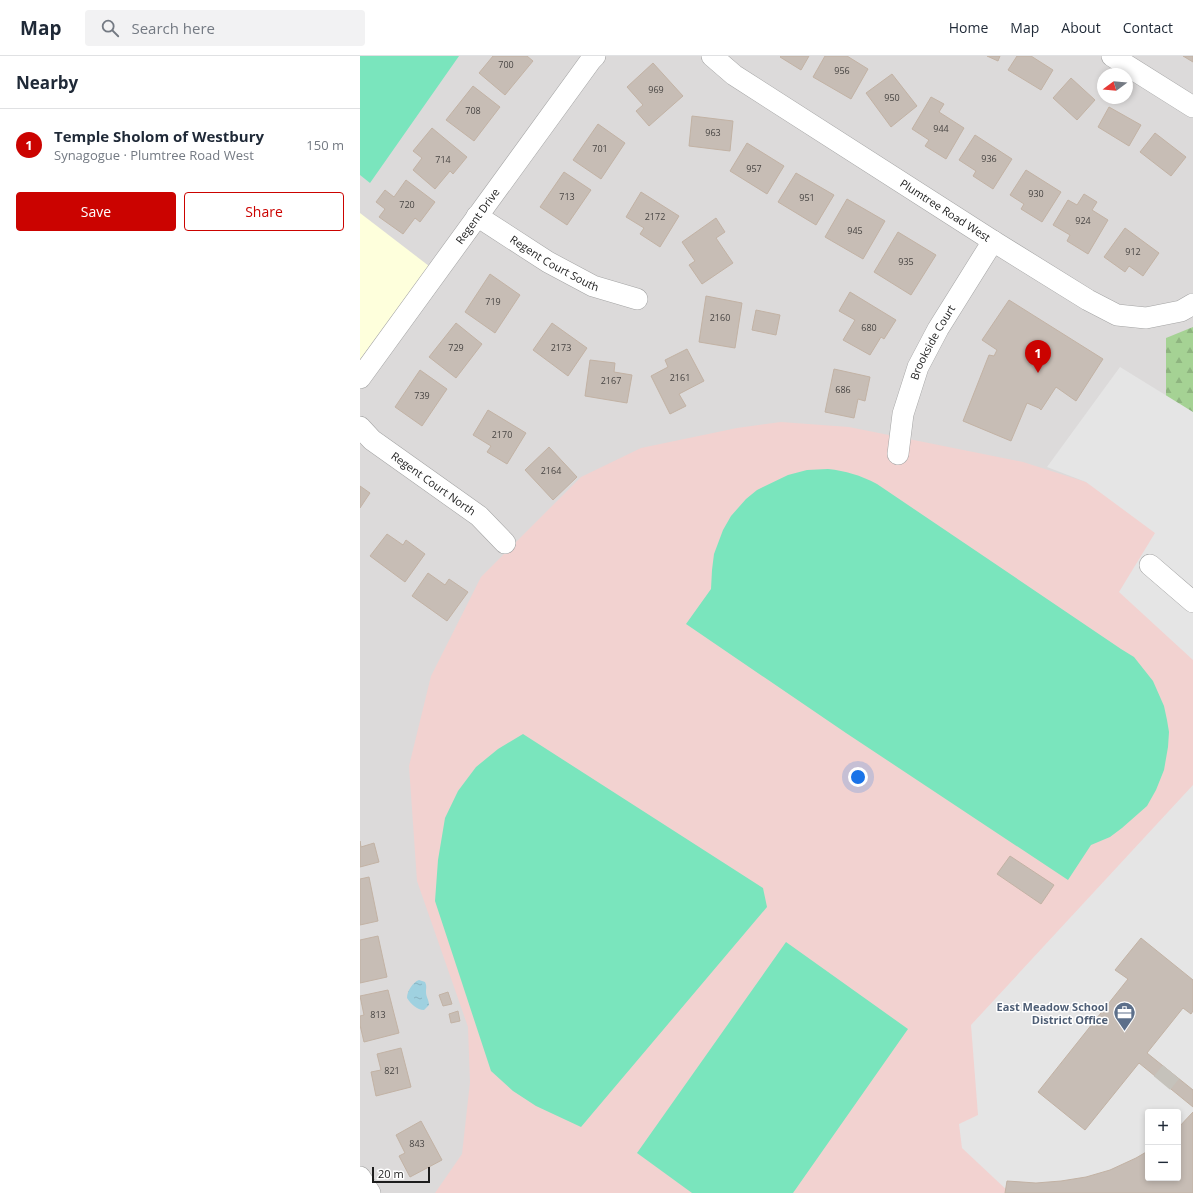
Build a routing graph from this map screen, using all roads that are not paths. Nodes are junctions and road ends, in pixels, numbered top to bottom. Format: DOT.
graph roads {
  1 [pos="595,56"];
  2 [pos="712,56"];
  3 [pos="1112,56"];
  4 [pos="1193,107"];
  5 [pos="477,216"];
  6 [pos="993,241"];
  7 [pos="637,299"];
  8 [pos="1193,304"];
  9 [pos="360,378"];
  10 [pos="360,427"];
  11 [pos="898,454"];
  12 [pos="505,543"];
  13 [pos="1150,565"];
  14 [pos="1193,602"];
  15 [pos="360,1177"];
  16 [pos="370,1193"];
  1 -- 5 [label="street, Regent Drive"];
  2 -- 6 [label="street, Plumtree Road West"];
  3 -- 4 [label="street"];
  5 -- 7 [label="street, Regent Court South"];
  5 -- 9 [label="street, Regent Drive"];
  6 -- 8 [label="street, Plumtree Road West"];
  6 -- 11 [label="street, Brookside Court"];
  10 -- 12 [label="street, Regent Court North"];
  13 -- 14 [label="street"];
  15 -- 16 [label="street"];
}
